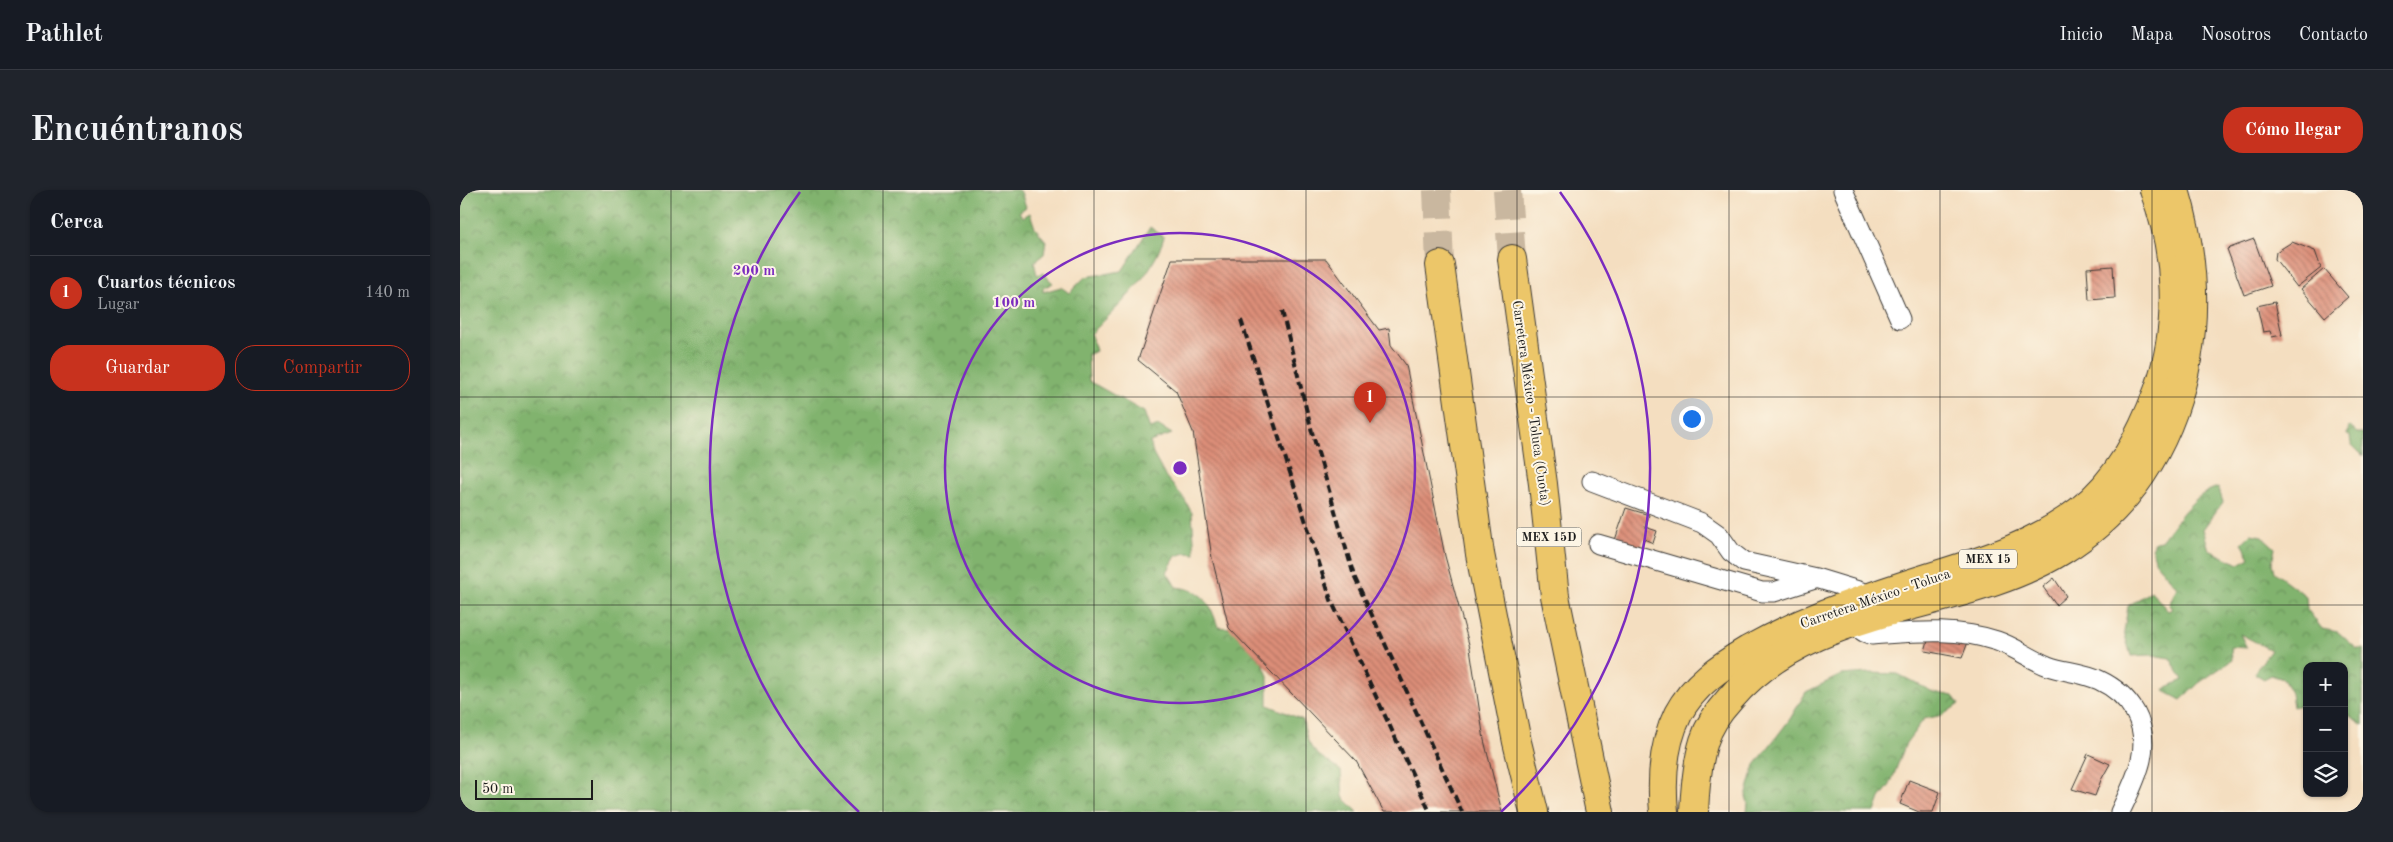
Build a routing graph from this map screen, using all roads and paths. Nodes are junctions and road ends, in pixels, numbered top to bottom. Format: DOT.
graph roads {
  1 [pos="1843,190"];
  2 [pos="2154,190"];
  3 [pos="2176,190"];
  4 [pos="1512,260"];
  5 [pos="1440,265"];
  6 [pos="1900,319"];
  7 [pos="1592,481"];
  8 [pos="1598,544"];
  9 [pos="1816,578"];
  10 [pos="1875,596"];
  11 [pos="1851,623"];
  12 [pos="1534,812"];
  13 [pos="1600,812"];
  14 [pos="1664,812"];
  15 [pos="1694,812"];
  16 [pos="2120,812"];
  1 -- 6 [label="street"];
  2 -- 10 [label="main road, Carretera México - Toluca / MEX 15"];
  3 -- 11 [label="main road, Carretera México - Toluca / MEX 15"];
  4 -- 13 [label="main road, Carretera México - Toluca (Cuota) / MEX 15D"];
  5 -- 12 [label="main road"];
  7 -- 9 [label="street"];
  8 -- 9 [label="street"];
  9 -- 10 [label="street"];
  10 -- 14 [label="main road, Carretera México - Toluca / MEX 15"];
  11 -- 15 [label="main road, Carretera México - Toluca / MEX 15"];
  11 -- 16 [label="street"];
}
